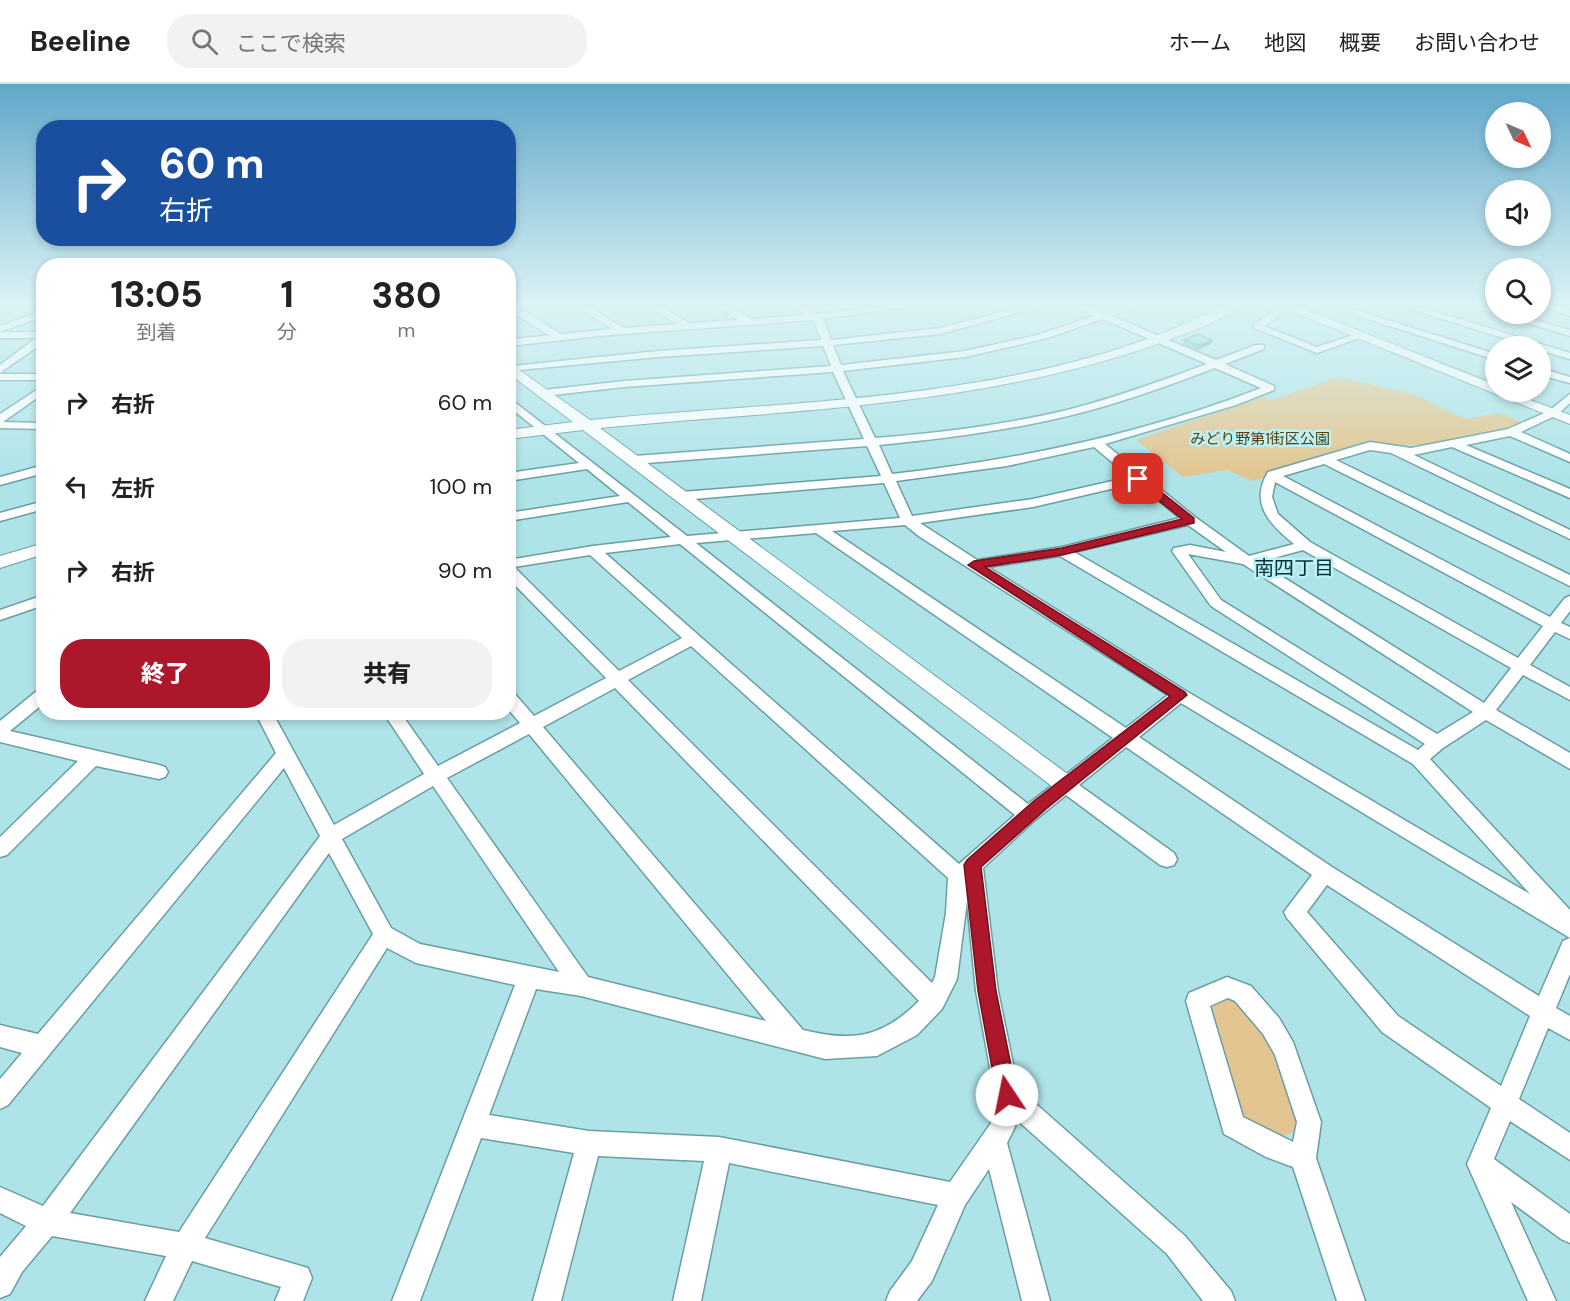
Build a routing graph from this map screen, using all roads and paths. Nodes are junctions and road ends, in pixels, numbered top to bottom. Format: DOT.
graph roads {
  1 [pos="569,362"];
  2 [pos="835,362"];
  3 [pos="898,362"];
  4 [pos="1083,362"];
  5 [pos="1211,362"];
  6 [pos="1221,362"];
  7 [pos="1424,362"];
  8 [pos="1216,364"];
  9 [pos="516,366"];
  10 [pos="837,369"];
  11 [pos="516,372"];
  12 [pos="1551,374"];
  13 [pos="0,377"];
  14 [pos="36,377"];
  15 [pos="1570,380"];
  16 [pos="1485,386"];
  17 [pos="544,393"];
  18 [pos="36,394"];
  19 [pos="1570,397"];
  20 [pos="1525,402"];
  21 [pos="854,403"];
  22 [pos="516,406"];
  23 [pos="1553,413"];
  24 [pos="0,419"];
  25 [pos="1570,420"];
  26 [pos="0,425"];
  27 [pos="587,425"];
  28 [pos="36,426"];
  29 [pos="545,429"];
  30 [pos="1511,432"];
  31 [pos="516,434"];
  32 [pos="871,442"];
  33 [pos="1096,444"];
  34 [pos="1455,444"];
  35 [pos="1394,450"];
  36 [pos="1570,458"];
  37 [pos="1324,459"];
  38 [pos="634,460"];
  39 [pos="590,465"];
  40 [pos="36,471"];
  41 [pos="1272,475"];
  42 [pos="516,476"];
  43 [pos="887,479"];
  44 [pos="1138,479"];
  45 [pos="0,481"];
  46 [pos="1570,494"];
  47 [pos="681,496"];
  48 [pos="632,498"];
  49 [pos="36,507"];
  50 [pos="516,516"];
  51 [pos="0,518"];
  52 [pos="1190,520"];
  53 [pos="908,521"];
  54 [pos="821,530"];
  55 [pos="735,535"];
  56 [pos="1570,535"];
  57 [pos="683,540"];
  58 [pos="1305,545"];
  59 [pos="593,550"];
  60 [pos="36,551"];
  61 [pos="1062,551"];
  62 [pos="1247,561"];
  63 [pos="0,562"];
  64 [pos="516,563"];
  65 [pos="974,565"];
  66 [pos="516,577"];
  67 [pos="1570,581"];
  68 [pos="1570,601"];
  69 [pos="36,603"];
  70 [pos="0,615"];
  71 [pos="1551,624"];
  72 [pos="1570,634"];
  73 [pos="692,639"];
  74 [pos="1520,666"];
  75 [pos="617,679"];
  76 [pos="1570,694"];
  77 [pos="1180,695"];
  78 [pos="36,701"];
  79 [pos="516,706"];
  80 [pos="1486,712"];
  81 [pos="267,720"];
  82 [pos="396,720"];
  83 [pos="533,726"];
  84 [pos="0,730"];
  85 [pos="0,735"];
  86 [pos="1125,737"];
  87 [pos="1437,743"];
  88 [pos="285,755"];
  89 [pos="93,758"];
  90 [pos="1419,759"];
  91 [pos="1570,762"];
  92 [pos="159,772"];
  93 [pos="435,776"];
  94 [pos="1065,784"];
  95 [pos="1028,815"];
  96 [pos="331,836"];
  97 [pos="0,849"];
  98 [pos="1167,859"];
  99 [pos="965,870"];
  100 [pos="1325,873"];
  101 [pos="1570,924"];
  102 [pos="1570,929"];
  103 [pos="384,935"];
  104 [pos="1570,948"];
  105 [pos="529,978"];
  106 [pos="581,986"];
  107 [pos="934,1001"];
  108 [pos="1542,1011"];
  109 [pos="1570,1029"];
  110 [pos="0,1036"];
  111 [pos="796,1040"];
  112 [pos="42,1046"];
  113 [pos="1007,1095"];
  114 [pos="0,1097"];
  115 [pos="1505,1102"];
  116 [pos="472,1124"];
  117 [pos="994,1140"];
  118 [pos="589,1143"];
  119 [pos="1570,1148"];
  120 [pos="719,1149"];
  121 [pos="1303,1158"];
  122 [pos="1480,1164"];
  123 [pos="956,1196"];
  124 [pos="0,1200"];
  125 [pos="47,1222"];
  126 [pos="1570,1230"];
  127 [pos="185,1246"];
  128 [pos="0,1284"];
  129 [pos="159,1301"];
  130 [pos="289,1301"];
  131 [pos="406,1301"];
  132 [pos="547,1301"];
  133 [pos="687,1301"];
  134 [pos="900,1301"];
  135 [pos="1036,1301"];
  136 [pos="1221,1301"];
  137 [pos="1351,1301"];
  138 [pos="1542,1301"];
  1 -- 9 [label="street"];
  2 -- 10 [label="street"];
  3 -- 10 [label="street"];
  4 -- 21 [label="street"];
  5 -- 8 [label="street"];
  6 -- 8 [label="street"];
  7 -- 16 [label="street"];
  8 -- 32 [label="street"];
  8 -- 33 [label="street"];
  10 -- 17 [label="street"];
  10 -- 21 [label="street"];
  11 -- 17 [label="street"];
  12 -- 15 [label="street"];
  13 -- 14 [label="street"];
  17 -- 27 [label="street"];
  18 -- 24 [label="street"];
  19 -- 23 [label="street"];
  20 -- 23 [label="street"];
  21 -- 27 [label="street"];
  21 -- 32 [label="street"];
  22 -- 29 [label="street"];
  23 -- 25 [label="street"];
  23 -- 30 [label="street"];
  26 -- 28 [label="street"];
  27 -- 29 [label="street"];
  27 -- 38 [label="street"];
  29 -- 31 [label="street"];
  29 -- 39 [label="street"];
  30 -- 34 [label="street"];
  30 -- 36 [label="street"];
  32 -- 38 [label="street"];
  32 -- 43 [label="street"];
  33 -- 43 [label="street"];
  33 -- 44 [label="street"];
  34 -- 35 [label="street"];
  34 -- 46 [label="street"];
  35 -- 37 [label="street"];
  35 -- 56 [label="street"];
  37 -- 41 [label="street"];
  37 -- 67 [label="street"];
  38 -- 47 [label="street"];
  39 -- 42 [label="street"];
  39 -- 48 [label="street"];
  40 -- 45 [label="street"];
  41 -- 58 [label="street"];
  41 -- 71 [label="street"];
  43 -- 47 [label="street"];
  43 -- 53 [label="street"];
  44 -- 52 [label="street"];
  44 -- 53 [label="street"];
  47 -- 55 [label="street"];
  48 -- 50 [label="street"];
  48 -- 57 [label="street"];
  49 -- 51 [label="street"];
  52 -- 61 [label="street"];
  52 -- 62 [label="street"];
  53 -- 54 [label="street"];
  53 -- 65 [label="street"];
  54 -- 55 [label="street"];
  54 -- 86 [label="street"];
  55 -- 57 [label="street"];
  55 -- 94 [label="street"];
  57 -- 59 [label="street"];
  57 -- 95 [label="street"];
  58 -- 62 [label="street"];
  58 -- 74 [label="street"];
  59 -- 64 [label="street"];
  59 -- 73 [label="street"];
  60 -- 63 [label="street"];
  61 -- 65 [label="street"];
  61 -- 90 [label="street"];
  62 -- 80 [label="street"];
  62 -- 87 [label="street"];
  65 -- 77 [label="street"];
  66 -- 75 [label="street"];
  68 -- 71 [label="street"];
  69 -- 70 [label="street"];
  71 -- 72 [label="street"];
  71 -- 74 [label="street"];
  73 -- 75 [label="street"];
  73 -- 99 [label="street"];
  74 -- 76 [label="street"];
  74 -- 80 [label="street"];
  75 -- 83 [label="street"];
  75 -- 107 [label="street"];
  77 -- 86 [label="street"];
  77 -- 102 [label="street"];
  78 -- 84 [label="street"];
  79 -- 83 [label="street"];
  80 -- 87 [label="street"];
  80 -- 91 [label="street"];
  81 -- 88 [label="street"];
  82 -- 93 [label="street"];
  83 -- 93 [label="street"];
  83 -- 111 [label="street"];
  85 -- 89 [label="street"];
  86 -- 94 [label="street"];
  86 -- 100 [label="street"];
  87 -- 90 [label="street"];
  88 -- 96 [label="street"];
  88 -- 112 [label="street"];
  89 -- 92 [label="street"];
  89 -- 97 [label="street"];
  90 -- 101 [label="street"];
  93 -- 96 [label="street"];
  93 -- 106 [label="street"];
  94 -- 95 [label="street"];
  94 -- 98 [label="street"];
  95 -- 99 [label="street"];
  96 -- 103 [label="street"];
  96 -- 125 [label="street"];
  99 -- 107 [label="street"];
  99 -- 113 [label="street"];
  100 -- 108 [label="street"];
  100 -- 115 [label="street"];
  103 -- 105 [label="street"];
  103 -- 127 [label="street"];
  104 -- 108 [label="street"];
  105 -- 106 [label="street"];
  105 -- 116 [label="street"];
  106 -- 111 [label="street"];
  107 -- 111 [label="street"];
  108 -- 109 [label="street"];
  108 -- 115 [label="street"];
  110 -- 112 [label="street"];
  112 -- 114 [label="street"];
  113 -- 117 [label="street"];
  113 -- 136 [label="street"];
  115 -- 119 [label="street"];
  115 -- 122 [label="street"];
  116 -- 118 [label="street"];
  116 -- 131 [label="street"];
  117 -- 123 [label="street"];
  117 -- 135 [label="street"];
  118 -- 120 [label="street"];
  118 -- 132 [label="street"];
  120 -- 123 [label="street"];
  120 -- 133 [label="street"];
  121 -- 121 [label="street"];
  121 -- 137 [label="street"];
  122 -- 126 [label="street"];
  122 -- 138 [label="street"];
  123 -- 134 [label="street"];
  124 -- 125 [label="street"];
  125 -- 127 [label="street"];
  125 -- 128 [label="street"];
  127 -- 129 [label="street"];
  127 -- 130 [label="street"];
}
